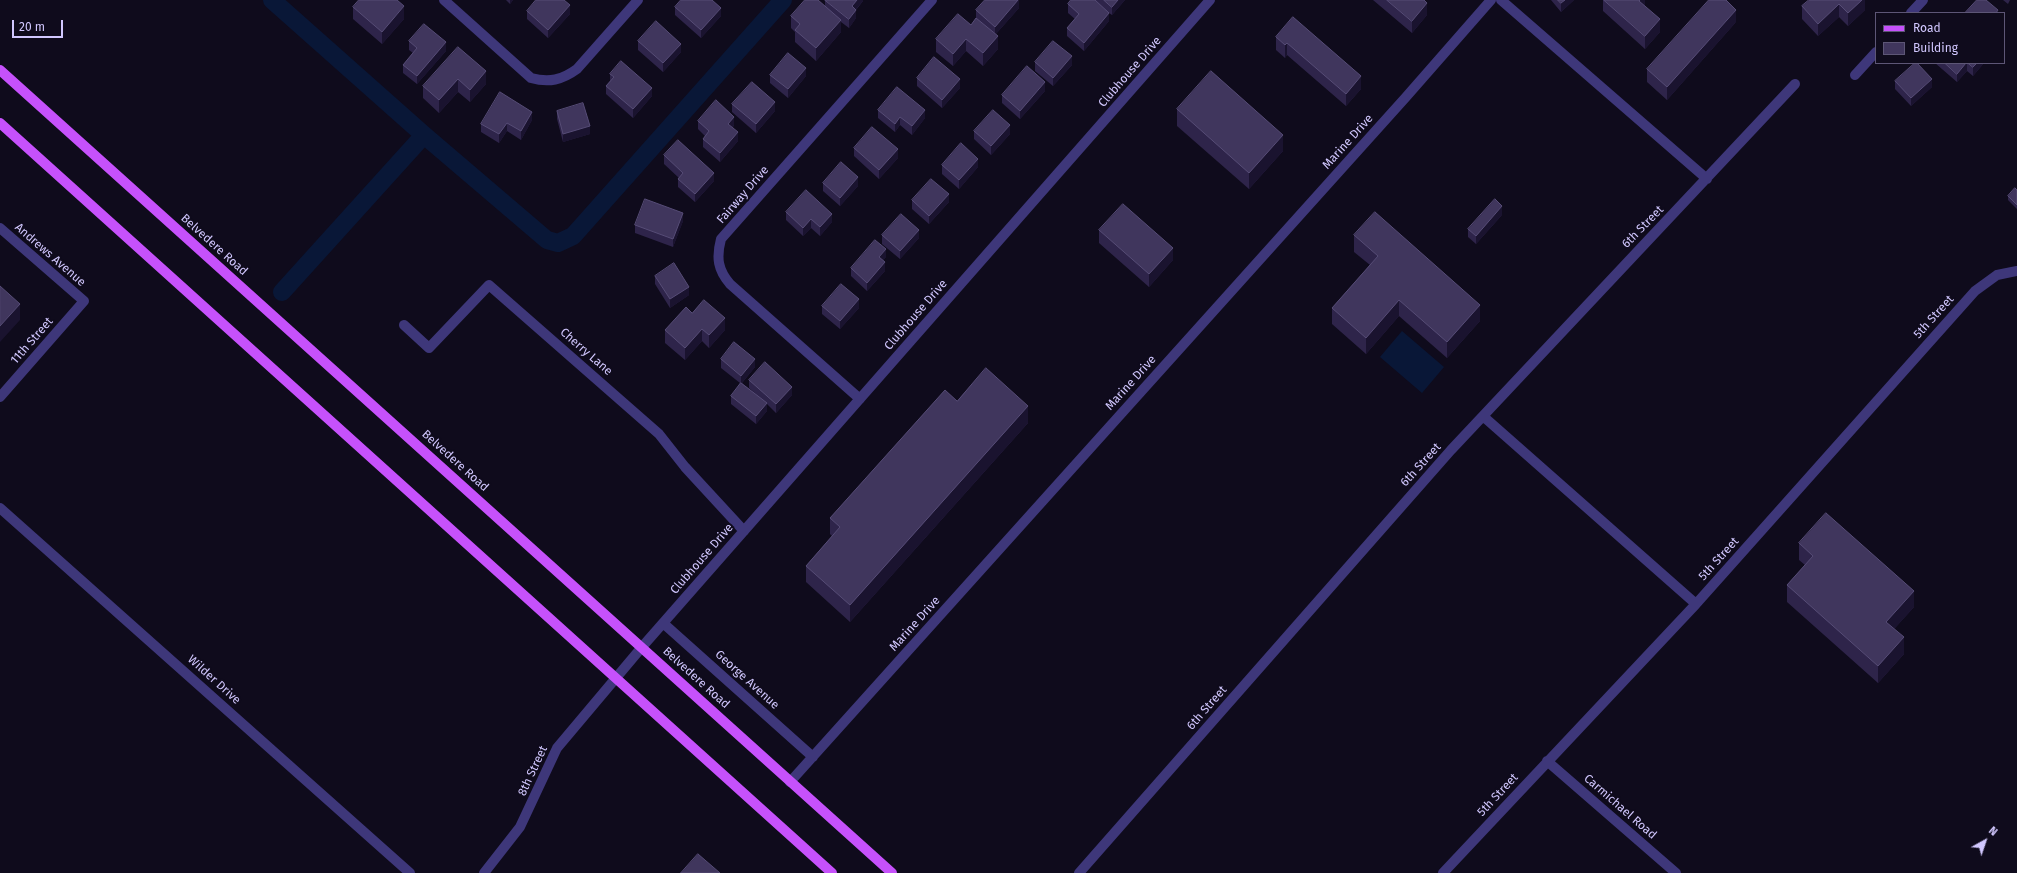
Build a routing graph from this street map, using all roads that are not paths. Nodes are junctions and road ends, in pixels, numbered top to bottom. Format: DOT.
graph roads {
  1 [pos="444,0"];
  2 [pos="638,0"];
  3 [pos="932,0"];
  4 [pos="1210,0"];
  5 [pos="1491,0"];
  6 [pos="1501,0"];
  7 [pos="1920,1"];
  8 [pos="1912,12"];
  9 [pos="1875,53"];
  10 [pos="0,70"];
  11 [pos="1856,75"];
  12 [pos="1794,84"];
  13 [pos="0,123"];
  14 [pos="1707,179"];
  15 [pos="0,228"];
  16 [pos="2017,271"];
  17 [pos="84,302"];
  18 [pos="404,325"];
  19 [pos="0,397"];
  20 [pos="860,399"];
  21 [pos="1484,416"];
  22 [pos="0,508"];
  23 [pos="744,531"];
  24 [pos="1696,604"];
  25 [pos="663,624"];
  26 [pos="642,647"];
  27 [pos="616,677"];
  28 [pos="813,757"];
  29 [pos="1547,761"];
  30 [pos="790,782"];
  31 [pos="410,873"];
  32 [pos="484,873"];
  33 [pos="832,873"];
  34 [pos="892,873"];
  35 [pos="1079,873"];
  36 [pos="1443,873"];
  37 [pos="1676,873"];
  1 -- 2 [label="street"];
  3 -- 20 [label="street, Fairway Drive"];
  4 -- 20 [label="street, Clubhouse Drive"];
  5 -- 28 [label="street, Marine Drive"];
  6 -- 14 [label="street"];
  7 -- 8 [label="street"];
  9 -- 11 [label="street"];
  10 -- 26 [label="main road, Belvedere Road"];
  12 -- 14 [label="street, 6th Street"];
  13 -- 27 [label="main road"];
  14 -- 21 [label="street, 6th Street"];
  15 -- 17 [label="street, Andrews Avenue"];
  16 -- 24 [label="street, 5th Street"];
  17 -- 19 [label="street, 11th Street"];
  18 -- 23 [label="street, Cherry Lane"];
  20 -- 23 [label="street, Clubhouse Drive"];
  21 -- 24 [label="street"];
  21 -- 35 [label="street, 6th Street"];
  22 -- 31 [label="street, Wilder Drive"];
  23 -- 25 [label="street, Clubhouse Drive"];
  24 -- 29 [label="street, 5th Street"];
  25 -- 26 [label="street, Clubhouse Drive"];
  25 -- 28 [label="street, George Avenue"];
  26 -- 27 [label="street, 8th Street"];
  26 -- 30 [label="main road, Belvedere Road"];
  27 -- 32 [label="street, 8th Street"];
  27 -- 33 [label="main road"];
  28 -- 30 [label="street, Marine Drive"];
  29 -- 36 [label="street, 5th Street"];
  29 -- 37 [label="street, Carmichael Road"];
  30 -- 34 [label="main road, Belvedere Road"];
}
